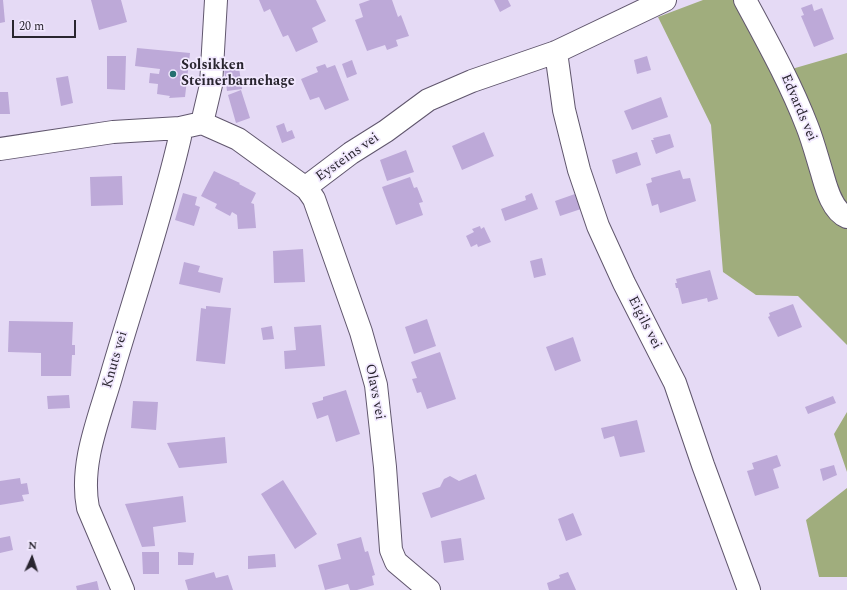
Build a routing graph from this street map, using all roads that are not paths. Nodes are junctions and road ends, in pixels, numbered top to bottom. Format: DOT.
graph roads {
  1 [pos="216,0"];
  2 [pos="665,0"];
  3 [pos="745,0"];
  4 [pos="556,52"];
  5 [pos="202,123"];
  6 [pos="180,128"];
  7 [pos="0,149"];
  8 [pos="307,189"];
  9 [pos="847,217"];
  10 [pos="123,590"];
  11 [pos="429,590"];
  12 [pos="749,590"];
  1 -- 5 [label="street"];
  2 -- 4 [label="street, Eysteins vei"];
  3 -- 9 [label="street, Edvards vei"];
  4 -- 8 [label="street, Eysteins vei"];
  4 -- 12 [label="street, Eigils vei"];
  5 -- 6 [label="street"];
  5 -- 8 [label="street, Eysteins vei"];
  6 -- 7 [label="street"];
  6 -- 10 [label="street, Knuts vei"];
  8 -- 11 [label="street, Olavs vei"];
}
